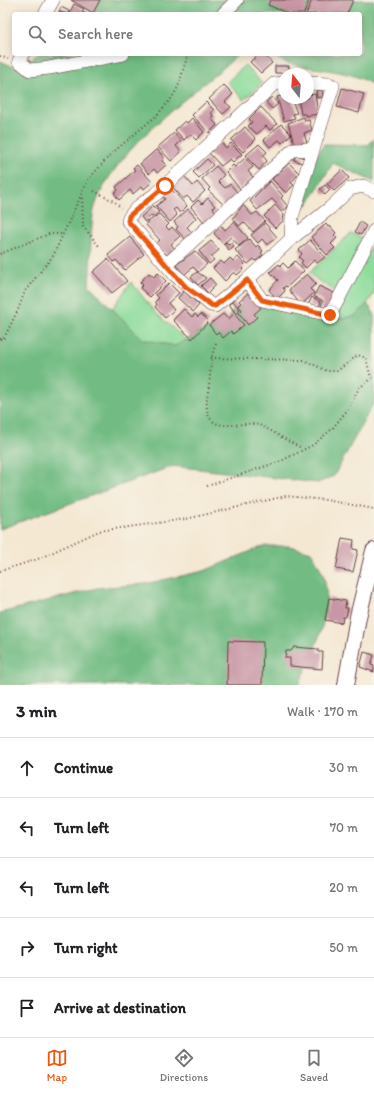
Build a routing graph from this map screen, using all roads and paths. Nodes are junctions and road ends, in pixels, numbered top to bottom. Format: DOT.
graph roads {
  1 [pos="53,0"];
  2 [pos="237,0"];
  3 [pos="46,12"];
  4 [pos="225,12"];
  5 [pos="22,56"];
  6 [pos="112,56"];
  7 [pos="187,56"];
  8 [pos="314,83"];
  9 [pos="278,84"];
  10 [pos="313,149"];
  11 [pos="82,191"];
  12 [pos="94,191"];
  13 [pos="374,191"];
  14 [pos="115,202"];
  15 [pos="374,231"];
  16 [pos="64,234"];
  17 [pos="291,239"];
  18 [pos="99,246"];
  19 [pos="0,254"];
  20 [pos="167,264"];
  21 [pos="247,280"];
  22 [pos="0,339"];
  23 [pos="216,344"];
  24 [pos="211,358"];
  25 [pos="373,378"];
  26 [pos="302,448"];
  27 [pos="207,486"];
  28 [pos="374,509"];
  29 [pos="374,551"];
  30 [pos="0,572"];
  31 [pos="346,685"];
  1 -- 3 [label="street"];
  2 -- 4 [label="street"];
  5 -- 6 [label="street"];
  7 -- 11 [label="path"];
  8 -- 10 [label="street"];
  9 -- 20 [label="street"];
  10 -- 17 [label="street"];
  10 -- 20 [label="street"];
  11 -- 16 [label="path"];
  11 -- 18 [label="path"];
  12 -- 14 [label="path"];
  13 -- 17 [label="street"];
  15 -- 21 [label="street"];
  16 -- 19 [label="path"];
  16 -- 22 [label="path"];
  17 -- 21 [label="street"];
  20 -- 21 [label="street"];
  23 -- 24 [label="path"];
  24 -- 25 [label="path"];
  24 -- 26 [label="path"];
  25 -- 27 [label="path"];
  28 -- 30 [label="path"];
  29 -- 31 [label="street"];
}
